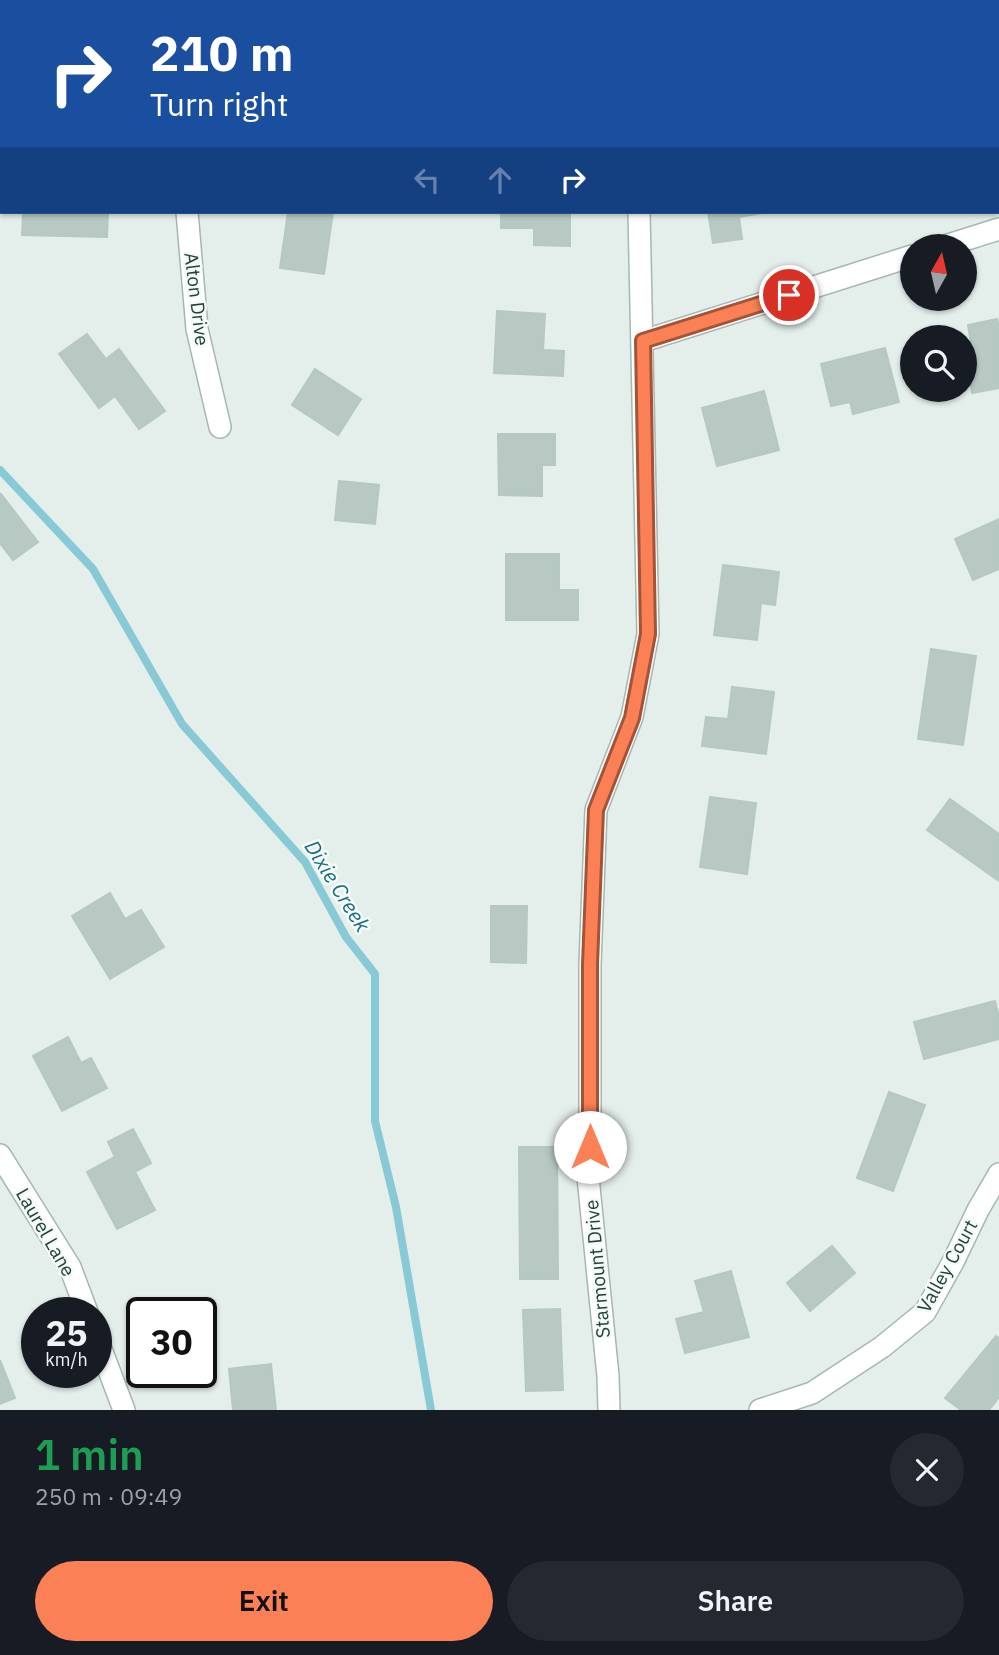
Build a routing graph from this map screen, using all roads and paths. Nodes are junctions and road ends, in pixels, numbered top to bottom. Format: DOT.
graph roads {
  1 [pos="187,214"];
  2 [pos="639,214"];
  3 [pos="999,229"];
  4 [pos="977,236"];
  5 [pos="900,260"];
  6 [pos="643,341"];
  7 [pos="220,428"];
  8 [pos="0,1155"];
  9 [pos="999,1174"];
  10 [pos="81,1297"];
  11 [pos="112,1378"];
  12 [pos="124,1410"];
  13 [pos="610,1410"];
  14 [pos="760,1410"];
  1 -- 7 [label="street, Alton Drive"];
  2 -- 6 [label="street, Starmount Drive"];
  3 -- 4 [label="street"];
  5 -- 6 [label="street"];
  6 -- 13 [label="street, Starmount Drive"];
  8 -- 10 [label="street, Laurel Lane"];
  9 -- 14 [label="street, Valley Court"];
  11 -- 12 [label="street"];
}
